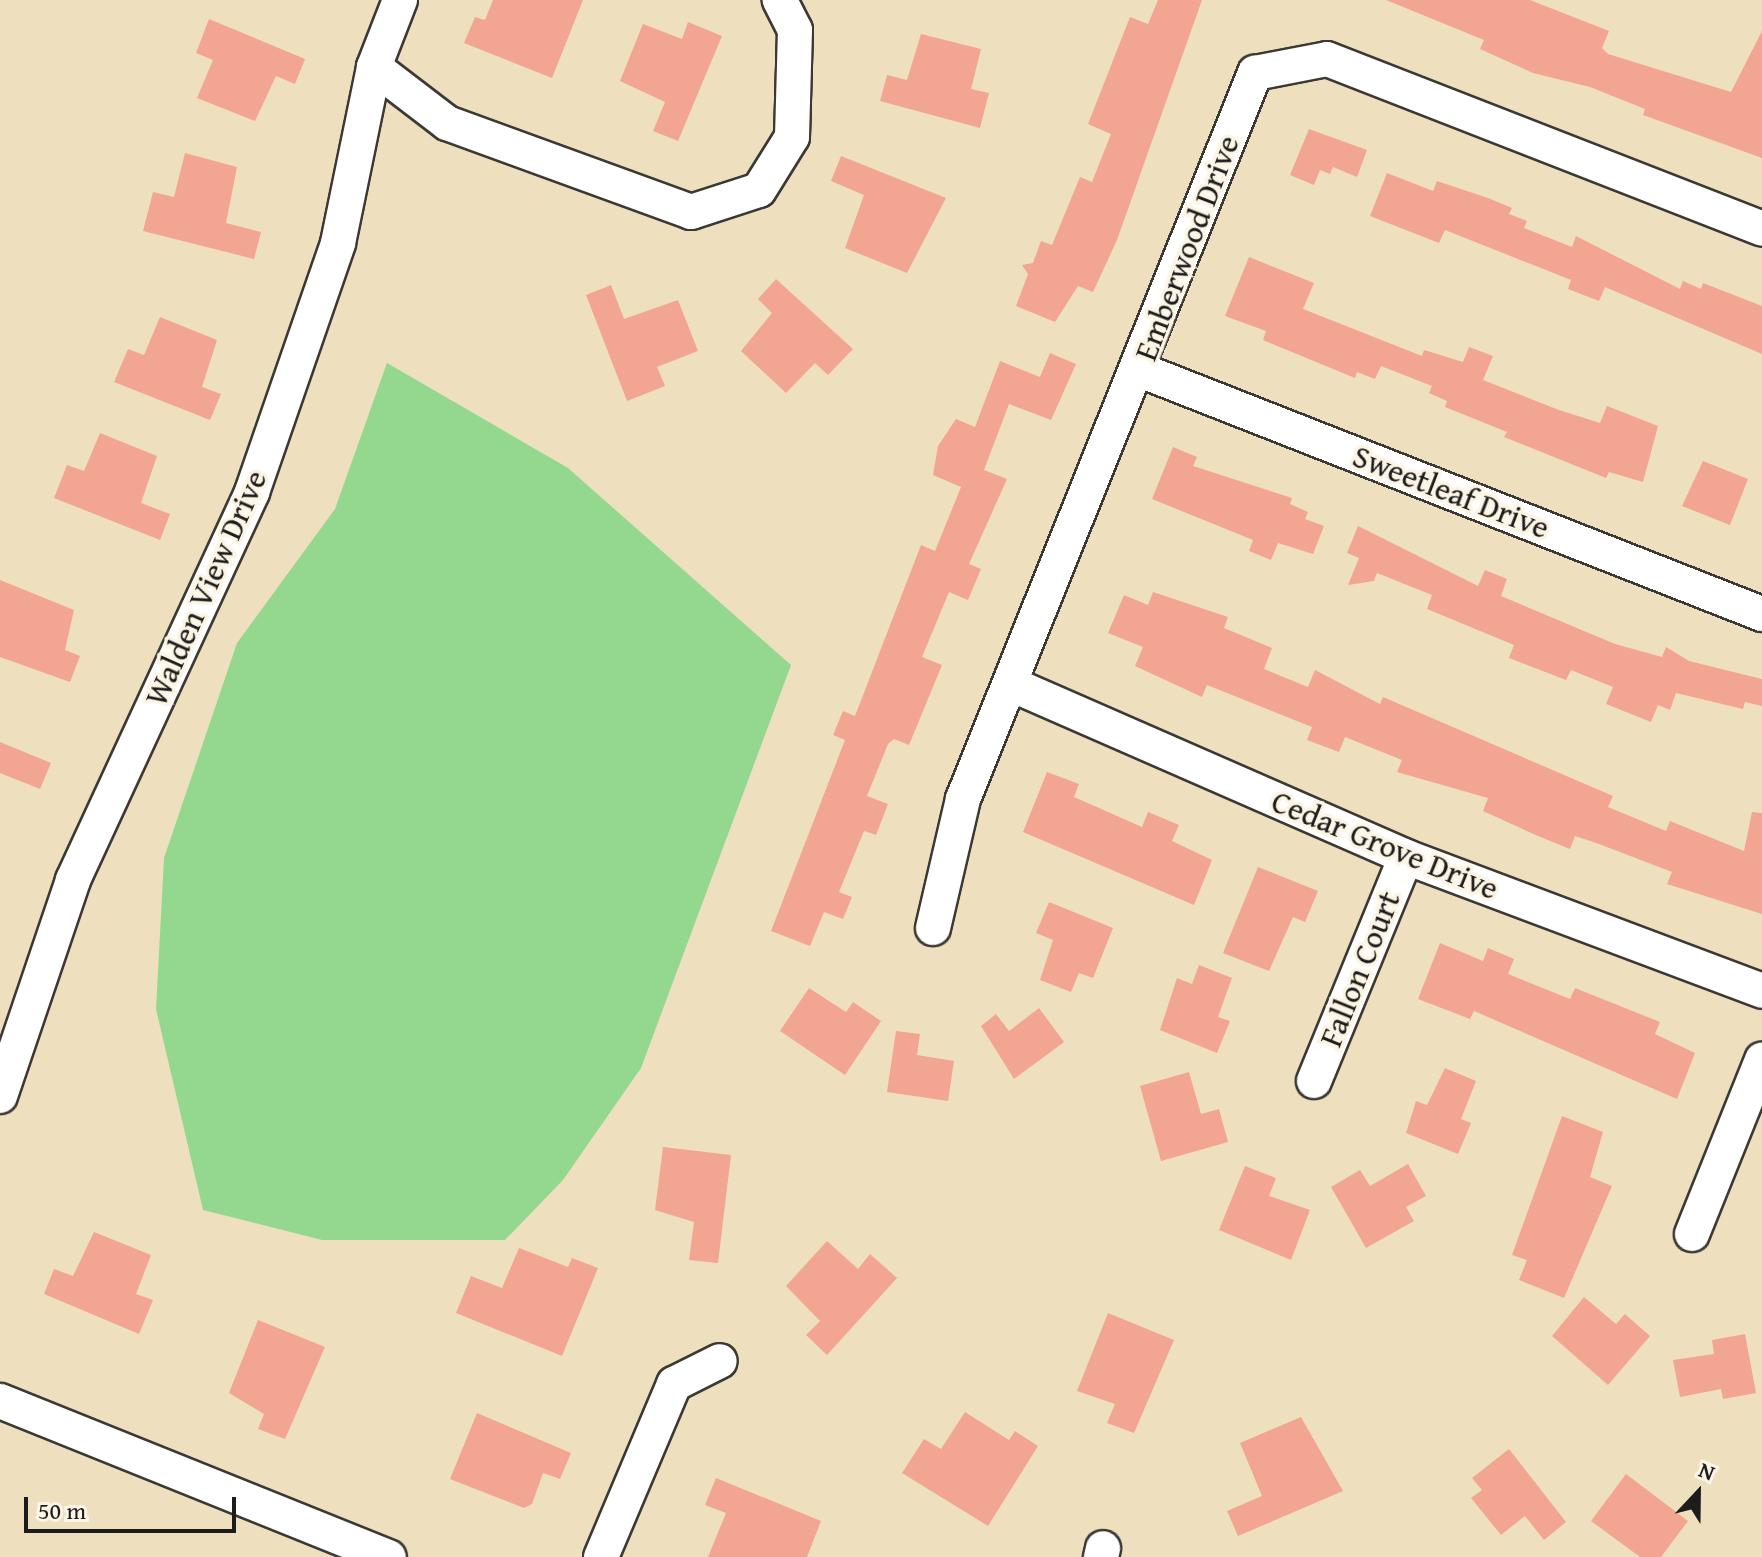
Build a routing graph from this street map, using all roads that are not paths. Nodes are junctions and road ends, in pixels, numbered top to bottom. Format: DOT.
graph roads {
  1 [pos="400,0"];
  2 [pos="780,0"];
  3 [pos="374,67"];
  4 [pos="1762,229"];
  5 [pos="1140,370"];
  6 [pos="1762,614"];
  7 [pos="1013,685"];
  8 [pos="1406,857"];
  9 [pos="933,928"];
  10 [pos="1762,991"];
  11 [pos="1762,1060"];
  12 [pos="1314,1081"];
  13 [pos="0,1096"];
  14 [pos="1692,1234"];
  15 [pos="720,1361"];
  16 [pos="0,1401"];
  17 [pos="389,1557"];
  18 [pos="601,1557"];
  1 -- 3 [label="street, Walden View Drive"];
  2 -- 3 [label="street"];
  3 -- 13 [label="street, Walden View Drive"];
  4 -- 5 [label="street, Emberwood Drive"];
  5 -- 6 [label="street, Sweetleaf Drive"];
  5 -- 7 [label="street, Emberwood Drive"];
  7 -- 8 [label="street, Cedar Grove Drive"];
  7 -- 9 [label="street, Emberwood Drive"];
  8 -- 10 [label="street, Cedar Grove Drive"];
  8 -- 12 [label="street, Fallon Court"];
  11 -- 14 [label="street"];
  15 -- 18 [label="street"];
  16 -- 17 [label="street"];
}
